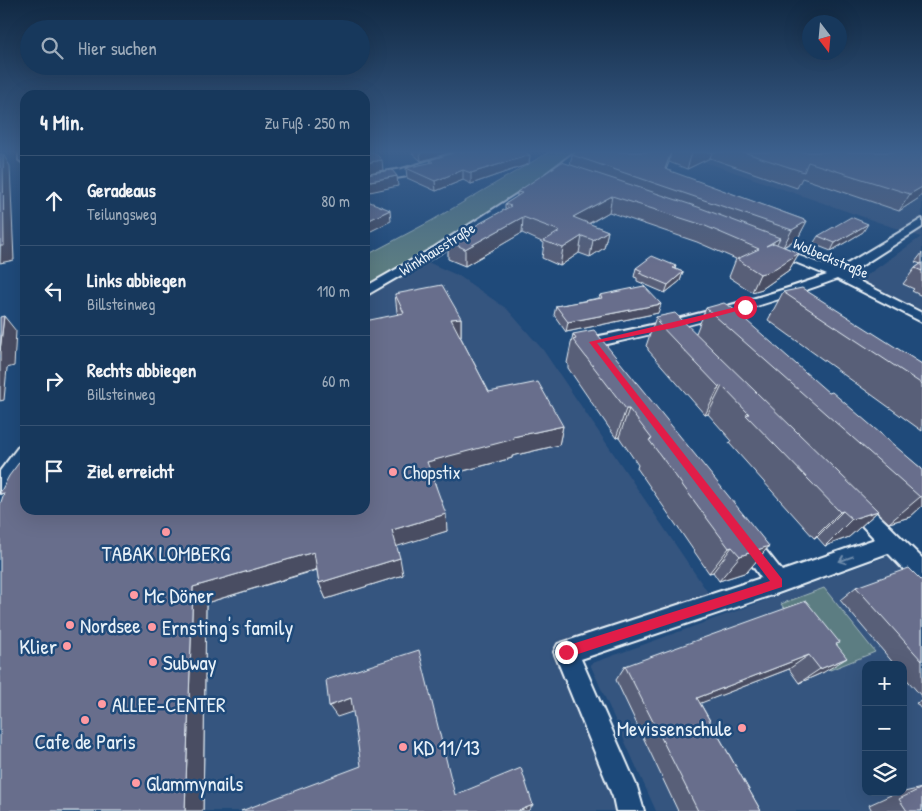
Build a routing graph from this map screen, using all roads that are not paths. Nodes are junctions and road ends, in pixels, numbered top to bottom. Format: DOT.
graph roads {
  1 [pos="529,190"];
  2 [pos="922,222"];
  3 [pos="766,247"];
  4 [pos="838,275"];
  5 [pos="370,289"];
  6 [pos="777,297"];
  7 [pos="793,308"];
  8 [pos="922,318"];
  9 [pos="673,326"];
  10 [pos="687,339"];
  11 [pos="588,343"];
  12 [pos="605,358"];
  13 [pos="20,458"];
  14 [pos="0,485"];
  15 [pos="844,494"];
  16 [pos="736,529"];
  17 [pos="892,542"];
  18 [pos="922,573"];
  19 [pos="778,583"];
  20 [pos="630,811"];
  1 -- 5 [label="street, Winkhausstraße"];
  2 -- 4 [label="street"];
  3 -- 4 [label="street, Wolbeckstraße"];
  4 -- 6 [label="street"];
  4 -- 8 [label="street, Wolbeckstraße"];
  6 -- 7 [label="street"];
  6 -- 9 [label="street"];
  9 -- 10 [label="street"];
  9 -- 11 [label="street"];
  11 -- 12 [label="street"];
  13 -- 14 [label="street"];
  15 -- 17 [label="street"];
  16 -- 19 [label="street"];
  17 -- 18 [label="street"];
  17 -- 19 [label="street, one-way"];
  19 -- 20 [label="street"];
}
